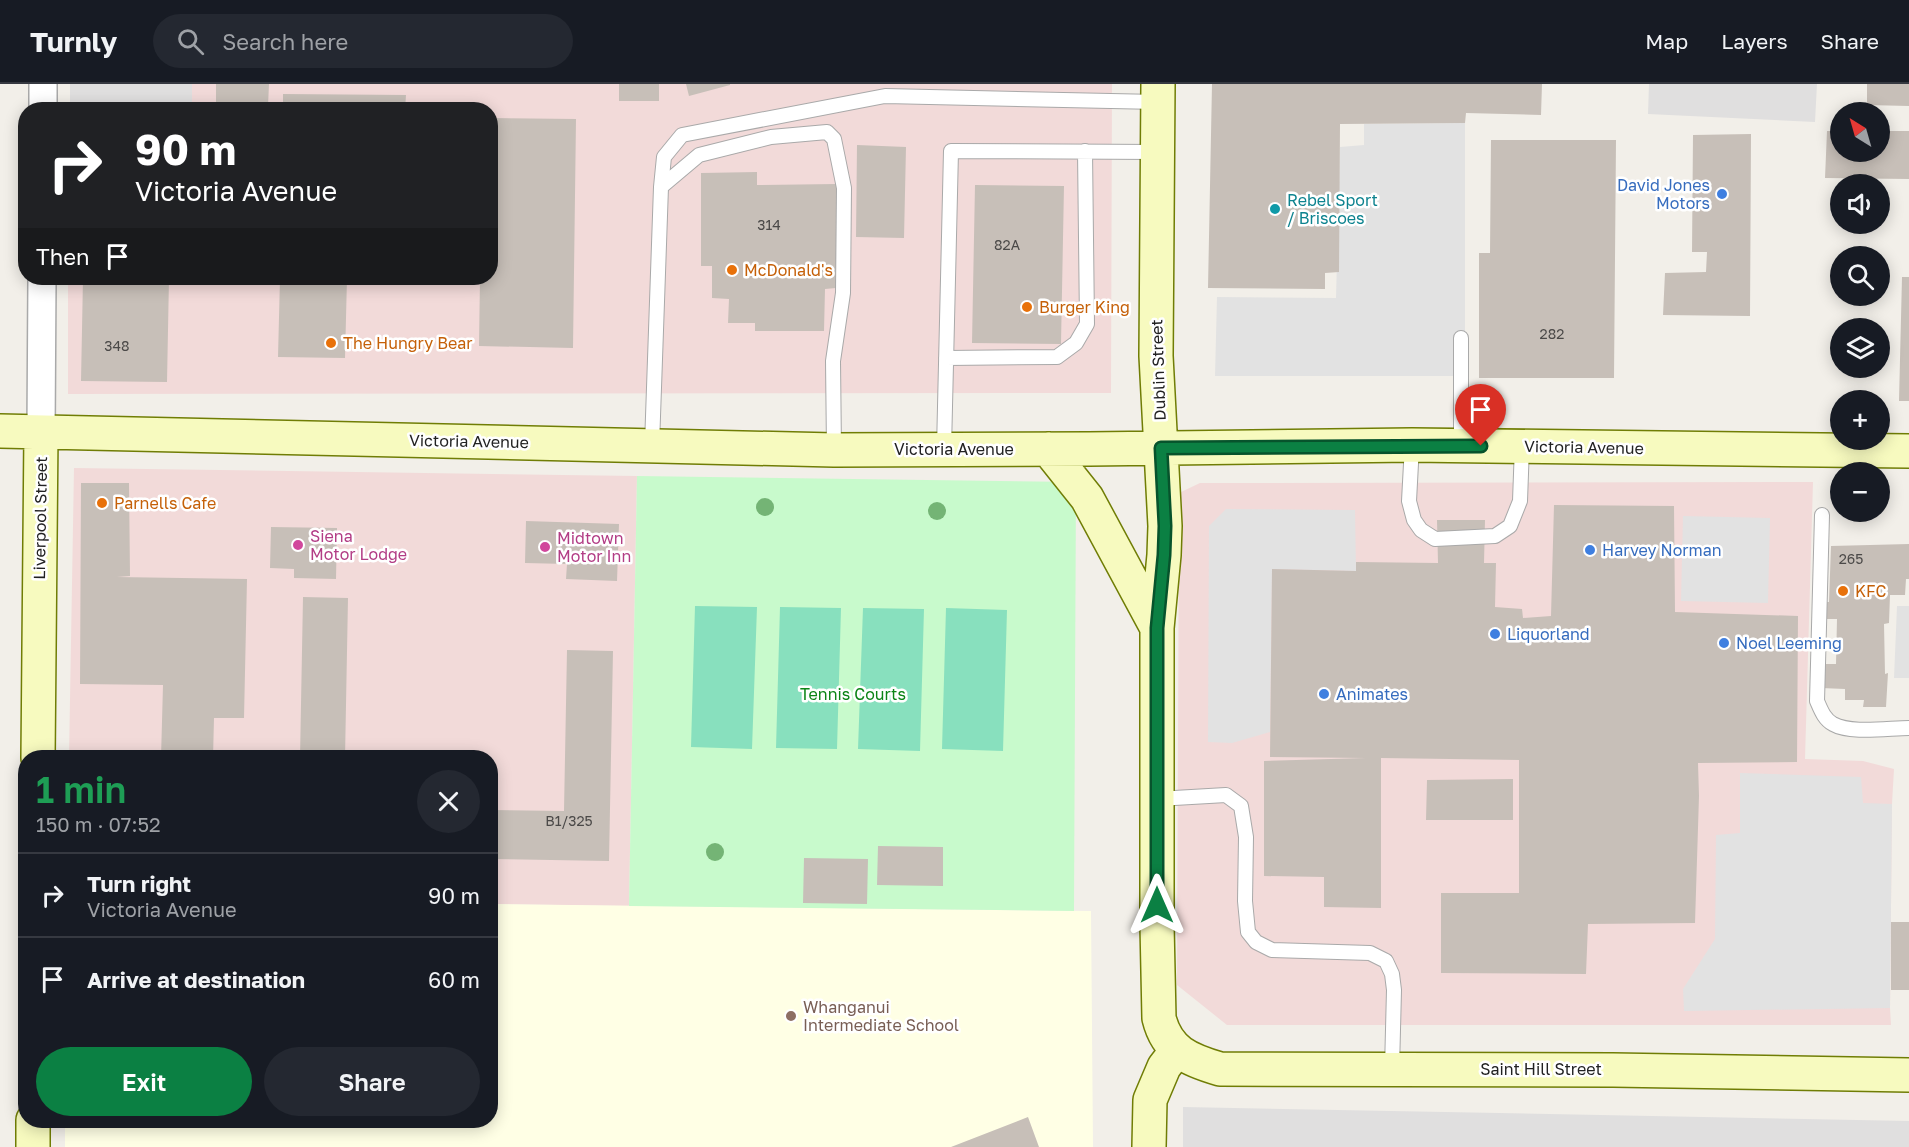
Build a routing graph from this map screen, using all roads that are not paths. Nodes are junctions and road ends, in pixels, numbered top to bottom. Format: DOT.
graph roads {
  1 [pos="43,84"];
  2 [pos="1158,93"];
  3 [pos="43,102"];
  4 [pos="1085,152"];
  5 [pos="1158,152"];
  6 [pos="661,188"];
  7 [pos="42,285"];
  8 [pos="1461,338"];
  9 [pos="946,358"];
  10 [pos="0,431"];
  11 [pos="41,432"];
  12 [pos="652,445"];
  13 [pos="1412,445"];
  14 [pos="1461,446"];
  15 [pos="1522,446"];
  16 [pos="1161,448"];
  17 [pos="944,449"];
  18 [pos="1048,449"];
  19 [pos="834,450"];
  20 [pos="1909,451"];
  21 [pos="1822,514"];
  22 [pos="1157,628"];
  23 [pos="1909,728"];
  24 [pos="38,750"];
  25 [pos="1157,799"];
  26 [pos="1177,1050"];
  27 [pos="1392,1069"];
  28 [pos="1909,1075"];
  29 [pos="33,1128"];
  30 [pos="33,1147"];
  31 [pos="1149,1147"];
  1 -- 3 [label="street"];
  2 -- 5 [label="main road, Dublin Street"];
  2 -- 6 [label="lane"];
  4 -- 5 [label="lane"];
  4 -- 9 [label="lane"];
  4 -- 9 [label="lane"];
  5 -- 16 [label="main road, Dublin Street"];
  6 -- 12 [label="lane"];
  6 -- 19 [label="lane"];
  7 -- 11 [label="street, Liverpool Street"];
  8 -- 14 [label="lane"];
  9 -- 17 [label="lane"];
  10 -- 11 [label="main road, Victoria Avenue"];
  11 -- 12 [label="main road, Victoria Avenue"];
  11 -- 24 [label="main road, Liverpool Street"];
  12 -- 19 [label="main road, Victoria Avenue"];
  13 -- 14 [label="main road, Victoria Avenue"];
  13 -- 15 [label="lane"];
  13 -- 16 [label="main road, Victoria Avenue"];
  14 -- 15 [label="main road, Victoria Avenue"];
  15 -- 20 [label="main road, Victoria Avenue"];
  16 -- 18 [label="main road, Victoria Avenue"];
  16 -- 22 [label="main road, Dublin Street"];
  17 -- 18 [label="main road, Victoria Avenue"];
  17 -- 19 [label="main road, Victoria Avenue"];
  18 -- 22 [label="main road"];
  21 -- 23 [label="lane"];
  22 -- 25 [label="main road, Dublin Street"];
  25 -- 26 [label="main road, Dublin Street"];
  25 -- 27 [label="lane"];
  26 -- 27 [label="main road, Saint Hill Street"];
  26 -- 31 [label="main road"];
  27 -- 28 [label="main road, Saint Hill Street"];
  29 -- 30 [label="main road"];
}
